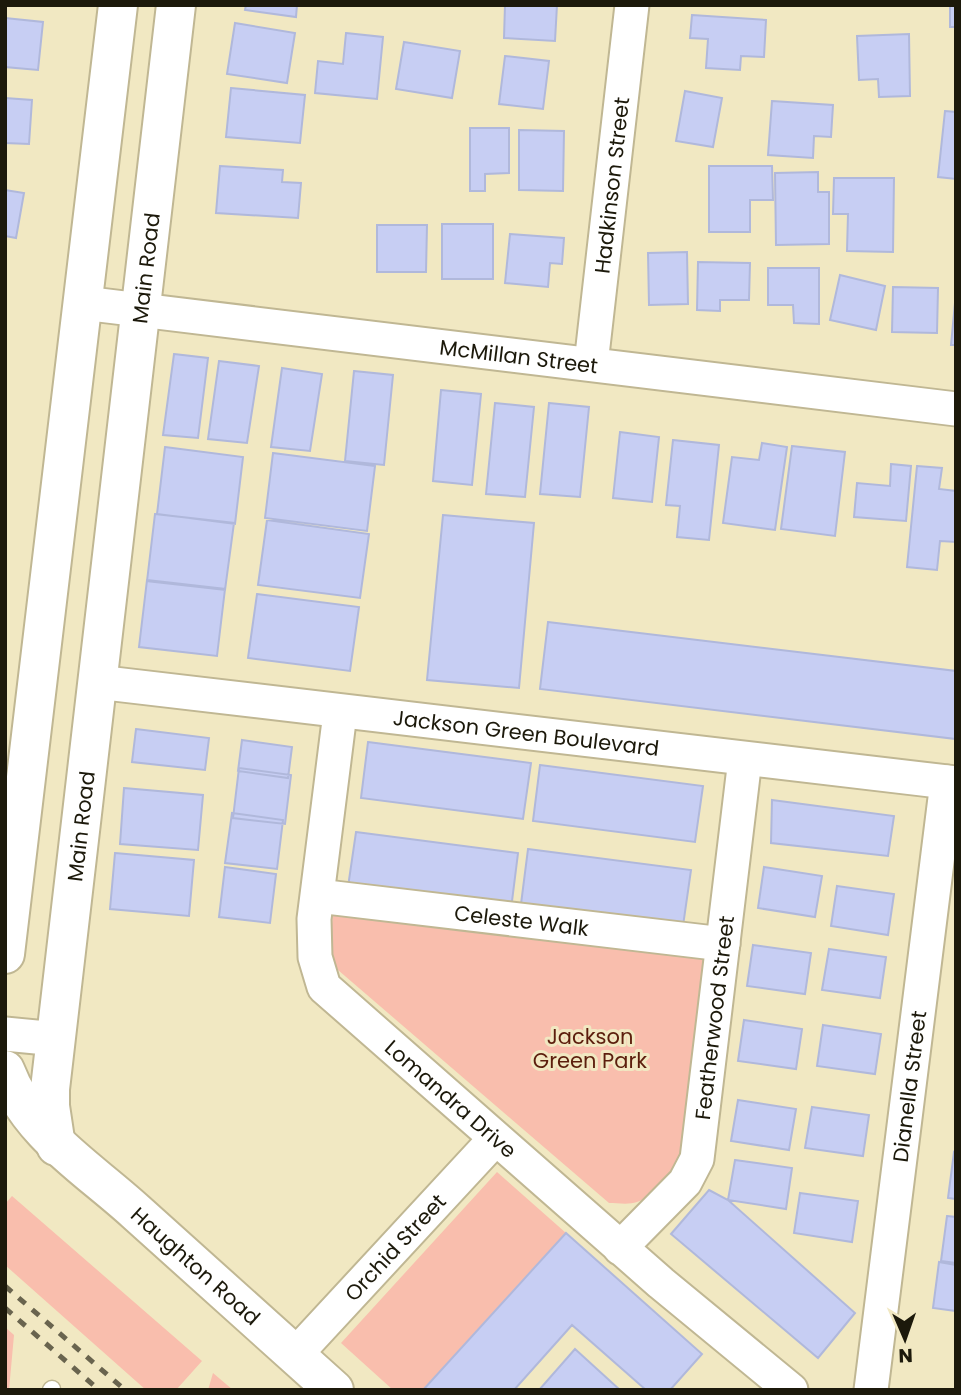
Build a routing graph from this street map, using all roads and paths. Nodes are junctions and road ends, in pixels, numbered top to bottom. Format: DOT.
graph roads {
  1 [pos="118,5"];
  2 [pos="176,5"];
  3 [pos="632,5"];
  4 [pos="83,303"];
  5 [pos="141,310"];
  6 [pos="591,364"];
  7 [pos="956,409"];
  8 [pos="57,524"];
  9 [pos="114,530"];
  10 [pos="97,682"];
  11 [pos="340,713"];
  12 [pos="745,759"];
  13 [pos="952,783"];
  14 [pos="318,895"];
  15 [pos="723,944"];
  16 [pos="5,954"];
  17 [pos="5,1034"];
  18 [pos="57,1039"];
  19 [pos="5,1070"];
  20 [pos="495,1139"];
  21 [pos="56,1146"];
  22 [pos="620,1248"];
  23 [pos="295,1355"];
  24 [pos="334,1390"];
  25 [pos="791,1390"];
  26 [pos="872,1390"];
  1 -- 4 [label="main road"];
  2 -- 5 [label="main road, Main Road"];
  3 -- 6 [label="street, Hadkinson Street"];
  4 -- 5 [label="street, McMillan Street"];
  4 -- 8 [label="main road"];
  5 -- 6 [label="street, McMillan Street"];
  5 -- 9 [label="main road, Main Road"];
  6 -- 7 [label="street, McMillan Street"];
  8 -- 9 [label="main road"];
  8 -- 16 [label="main road"];
  9 -- 10 [label="main road, Main Road"];
  10 -- 11 [label="street, Jackson Green Boulevard"];
  10 -- 18 [label="main road, Main Road"];
  11 -- 12 [label="street, Jackson Green Boulevard"];
  11 -- 14 [label="street, Lomandra Drive"];
  12 -- 13 [label="street, Jackson Green Boulevard"];
  12 -- 15 [label="street, Featherwood Street"];
  13 -- 26 [label="street, Dianella Street"];
  14 -- 15 [label="street, Celeste Walk"];
  14 -- 20 [label="street, Lomandra Drive"];
  15 -- 22 [label="street, Featherwood Street"];
  17 -- 18 [label="street"];
  18 -- 21 [label="main road"];
  19 -- 21 [label="main road, Haughton Road"];
  20 -- 22 [label="street, Lomandra Drive"];
  20 -- 23 [label="street, Orchid Street"];
  21 -- 23 [label="main road, Haughton Road"];
  22 -- 25 [label="street, Lomandra Drive"];
  23 -- 24 [label="main road, Haughton Road"];
}
